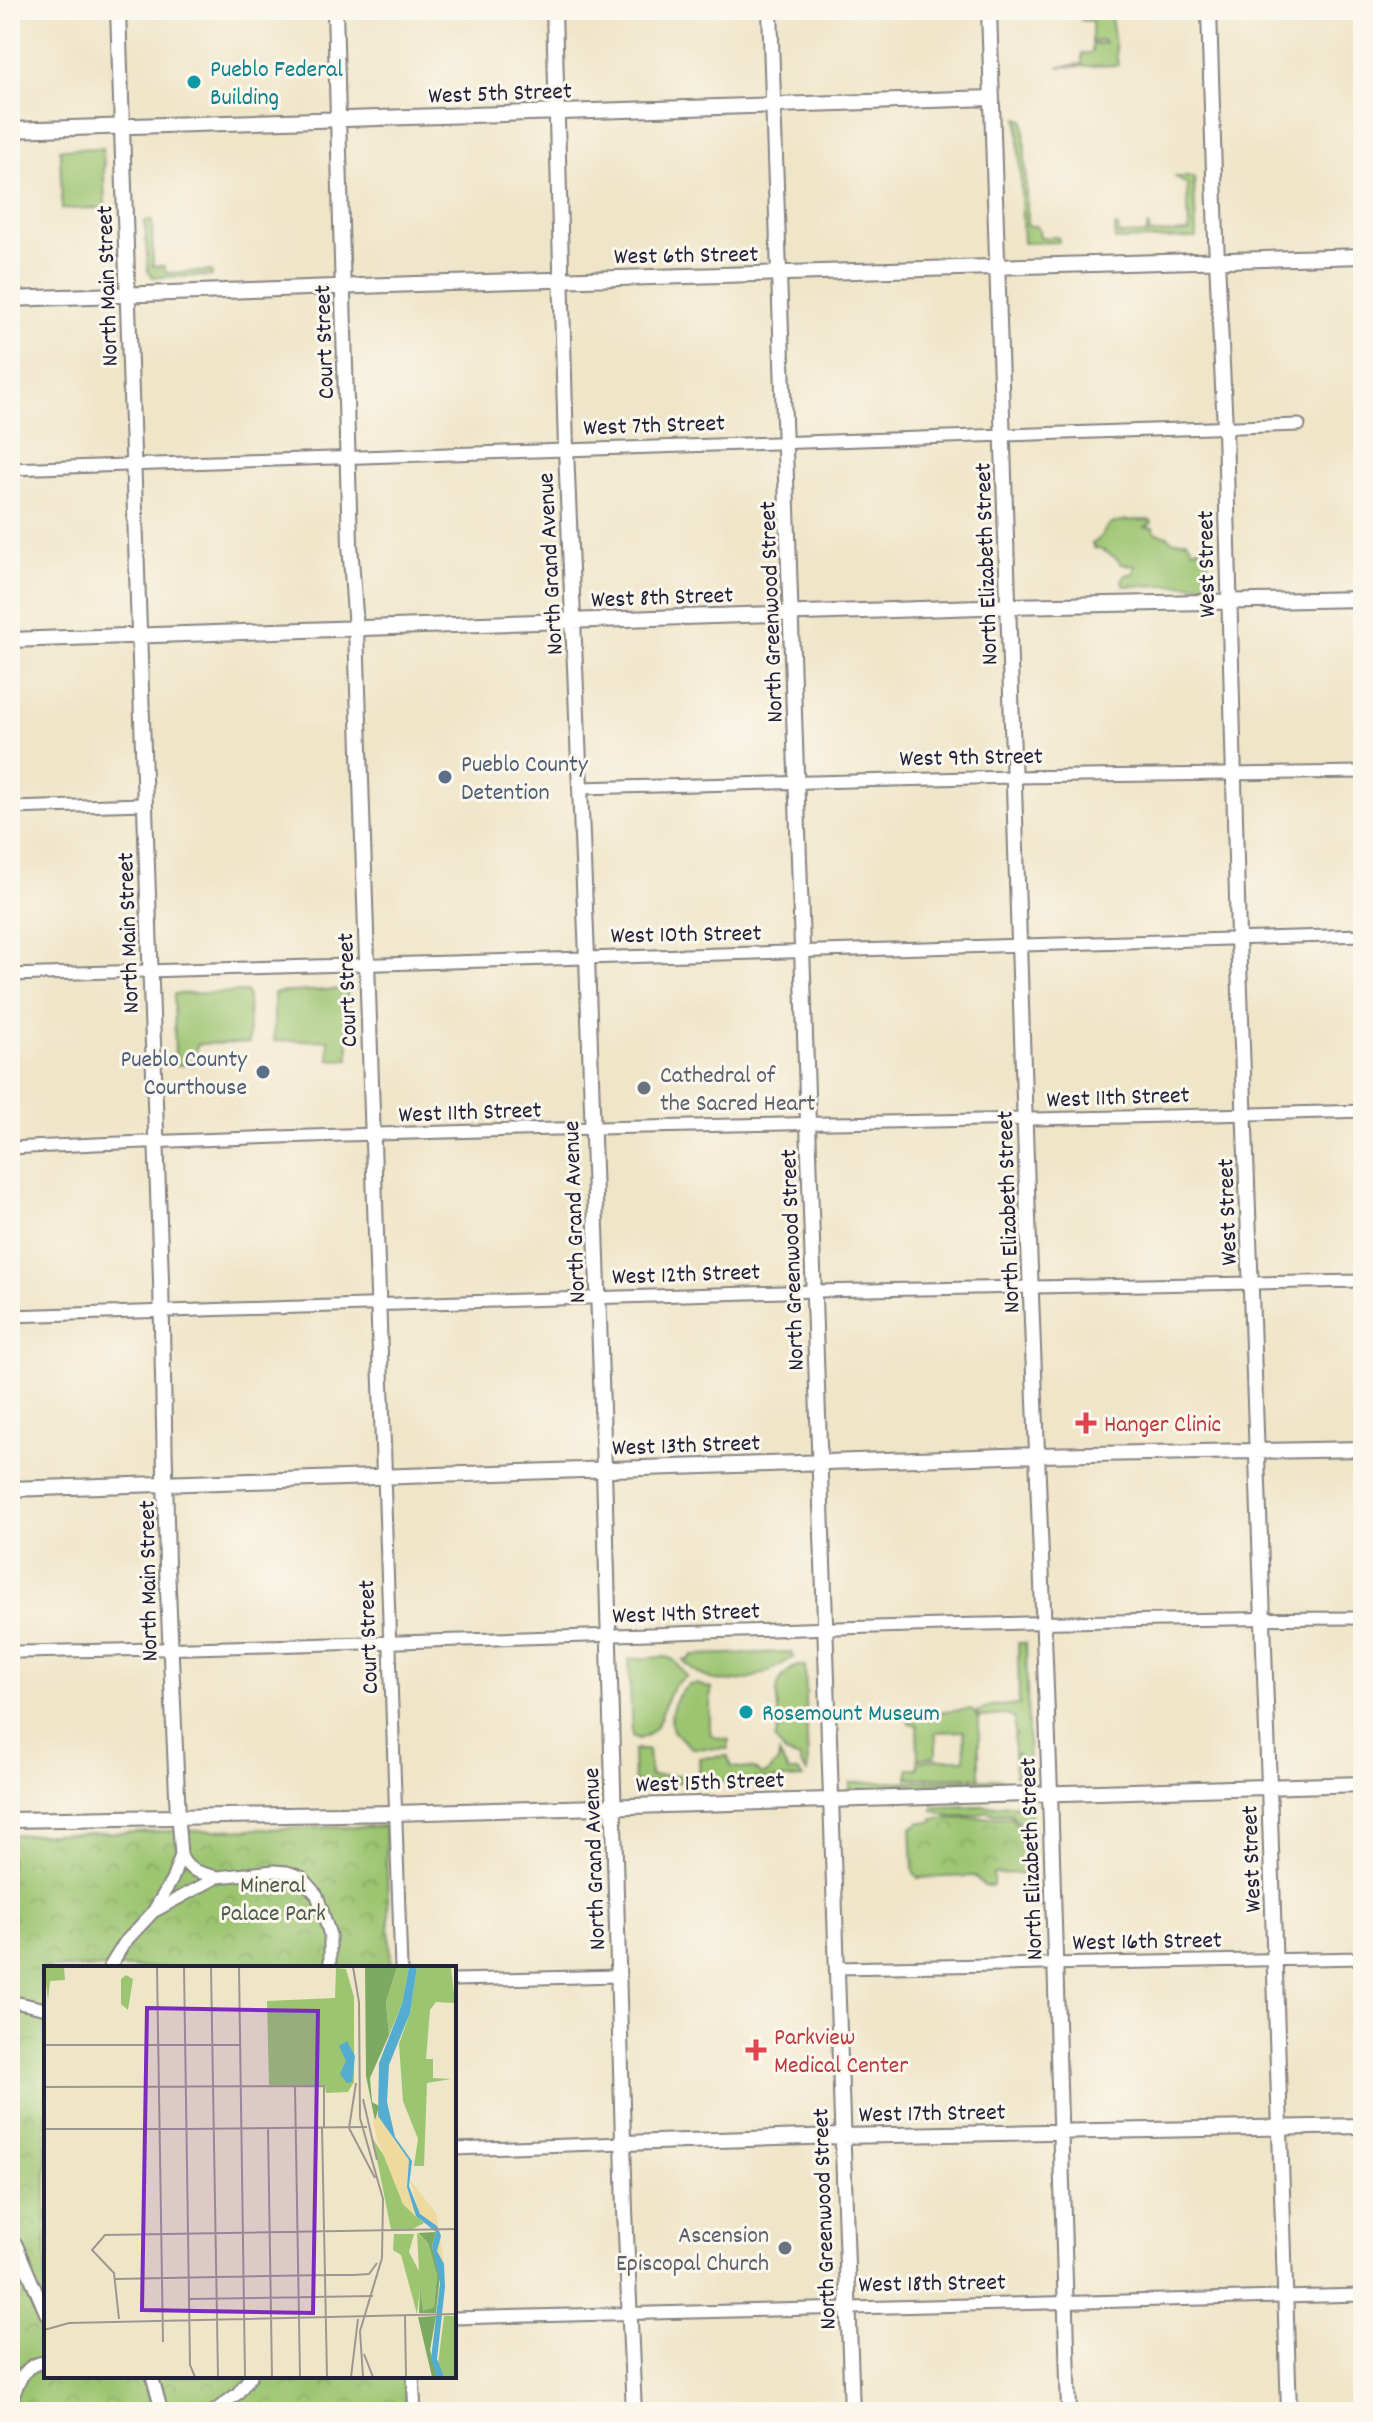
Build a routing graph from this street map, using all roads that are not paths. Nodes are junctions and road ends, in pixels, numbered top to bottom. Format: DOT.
graph roads {
  1 [pos="118,10"];
  2 [pos="335,10"];
  3 [pos="554,10"];
  4 [pos="770,10"];
  5 [pos="989,10"];
  6 [pos="1209,10"];
  7 [pos="992,98"];
  8 [pos="773,105"];
  9 [pos="558,112"];
  10 [pos="338,119"];
  11 [pos="123,126"];
  12 [pos="10,130"];
  13 [pos="1363,256"];
  14 [pos="1217,261"];
  15 [pos="998,267"];
  16 [pos="780,274"];
  17 [pos="560,279"];
  18 [pos="343,286"];
  19 [pos="128,294"];
  20 [pos="10,299"];
  21 [pos="1299,425"];
  22 [pos="1225,428"];
  23 [pos="1004,435"];
  24 [pos="785,442"];
  25 [pos="566,449"];
  26 [pos="348,457"];
  27 [pos="133,464"];
  28 [pos="10,469"];
  29 [pos="1363,599"];
  30 [pos="1228,602"];
  31 [pos="1009,606"];
  32 [pos="792,614"];
  33 [pos="574,621"];
  34 [pos="356,629"];
  35 [pos="139,636"];
  36 [pos="10,640"];
  37 [pos="1363,772"];
  38 [pos="1233,773"];
  39 [pos="1013,777"];
  40 [pos="798,782"];
  41 [pos="580,788"];
  42 [pos="145,804"];
  43 [pos="10,808"];
  44 [pos="1363,935"];
  45 [pos="1238,937"];
  46 [pos="1021,944"];
  47 [pos="803,952"];
  48 [pos="587,957"];
  49 [pos="368,967"];
  50 [pos="150,972"];
  51 [pos="10,975"];
  52 [pos="1363,1111"];
  53 [pos="1245,1115"];
  54 [pos="1025,1121"];
  55 [pos="809,1122"];
  56 [pos="593,1129"];
  57 [pos="373,1136"];
  58 [pos="156,1143"];
  59 [pos="10,1148"];
  60 [pos="1363,1281"];
  61 [pos="1251,1283"];
  62 [pos="1032,1286"];
  63 [pos="814,1291"];
  64 [pos="597,1298"];
  65 [pos="379,1304"];
  66 [pos="162,1313"];
  67 [pos="10,1316"];
  68 [pos="1363,1449"];
  69 [pos="1257,1451"];
  70 [pos="1038,1455"];
  71 [pos="820,1461"];
  72 [pos="604,1469"];
  73 [pos="384,1475"];
  74 [pos="167,1482"];
  75 [pos="10,1489"];
  76 [pos="1263,1618"];
  77 [pos="1363,1618"];
  78 [pos="1045,1621"];
  79 [pos="825,1630"];
  80 [pos="609,1637"];
  81 [pos="389,1643"];
  82 [pos="170,1649"];
  83 [pos="10,1652"];
  84 [pos="1363,1784"];
  85 [pos="1269,1786"];
  86 [pos="1050,1793"];
  87 [pos="831,1798"];
  88 [pos="614,1806"];
  89 [pos="395,1813"];
  90 [pos="178,1817"];
  91 [pos="10,1820"];
  92 [pos="181,1855"];
  93 [pos="218,1877"];
  94 [pos="153,1912"];
  95 [pos="1363,1958"];
  96 [pos="1275,1960"];
  97 [pos="1054,1964"];
  98 [pos="110,1966"];
  99 [pos="330,1966"];
  100 [pos="401,1966"];
  101 [pos="836,1968"];
  102 [pos="619,1976"];
  103 [pos="456,1980"];
  104 [pos="10,2001"];
  105 [pos="44,2009"];
  106 [pos="1363,2126"];
  107 [pos="1280,2127"];
  108 [pos="1060,2132"];
  109 [pos="842,2136"];
  110 [pos="624,2143"];
  111 [pos="456,2149"];
  112 [pos="10,2240"];
  113 [pos="1363,2295"];
  114 [pos="1287,2296"];
  115 [pos="1064,2301"];
  116 [pos="848,2306"];
  117 [pos="44,2309"];
  118 [pos="631,2313"];
  119 [pos="456,2318"];
  120 [pos="44,2362"];
  121 [pos="152,2378"];
  122 [pos="249,2378"];
  123 [pos="413,2378"];
  124 [pos="15,2381"];
  125 [pos="10,2405"];
  126 [pos="162,2412"];
  127 [pos="213,2412"];
  128 [pos="415,2412"];
  129 [pos="634,2412"];
  130 [pos="852,2412"];
  131 [pos="1069,2412"];
  132 [pos="1289,2412"];
  1 -- 11 [label="street, North Main Street"];
  2 -- 10 [label="street, Court Street"];
  3 -- 9 [label="street, North Grand Avenue"];
  4 -- 8 [label="street, North Greenwood Street"];
  5 -- 7 [label="street, North Elizabeth Street"];
  6 -- 14 [label="street, West Street"];
  7 -- 8 [label="street, West 5th Street"];
  7 -- 15 [label="street, North Elizabeth Street"];
  8 -- 9 [label="street, West 5th Street"];
  8 -- 16 [label="street, North Greenwood Street"];
  9 -- 10 [label="street, West 5th Street"];
  9 -- 17 [label="street, North Grand Avenue"];
  10 -- 11 [label="street, West 5th Street"];
  10 -- 18 [label="street, Court Street"];
  11 -- 12 [label="street, West 5th Street"];
  11 -- 19 [label="street, North Main Street"];
  13 -- 14 [label="street, West 6th Street"];
  14 -- 15 [label="street, West 6th Street"];
  14 -- 22 [label="street, West Street"];
  15 -- 16 [label="street, West 6th Street"];
  15 -- 23 [label="street, North Elizabeth Street"];
  16 -- 17 [label="street, West 6th Street"];
  16 -- 24 [label="street, North Greenwood Street"];
  17 -- 18 [label="street, West 6th Street"];
  17 -- 25 [label="street, North Grand Avenue"];
  18 -- 19 [label="street, West 6th Street"];
  18 -- 26 [label="street, Court Street"];
  19 -- 20 [label="street, West 6th Street"];
  19 -- 27 [label="street, North Main Street"];
  21 -- 22 [label="street, West 7th Street"];
  22 -- 23 [label="street, West 7th Street"];
  22 -- 30 [label="street, West Street"];
  23 -- 24 [label="street, West 7th Street"];
  23 -- 31 [label="street, North Elizabeth Street"];
  24 -- 25 [label="street, West 7th Street"];
  24 -- 32 [label="street, North Greenwood Street"];
  25 -- 26 [label="street, West 7th Street"];
  25 -- 33 [label="street, North Grand Avenue"];
  26 -- 27 [label="street, West 7th Street"];
  26 -- 34 [label="street, Court Street"];
  27 -- 28 [label="street, West 7th Street"];
  27 -- 35 [label="street, North Main Street"];
  29 -- 30 [label="street, West 8th Street"];
  30 -- 31 [label="street, West 8th Street"];
  30 -- 38 [label="street, West Street"];
  31 -- 32 [label="street, West 8th Street"];
  31 -- 39 [label="street, North Elizabeth Street"];
  32 -- 33 [label="street, West 8th Street"];
  32 -- 40 [label="street, North Greenwood Street"];
  33 -- 34 [label="street, West 8th Street"];
  33 -- 41 [label="street, North Grand Avenue"];
  34 -- 35 [label="street, West 8th Street"];
  34 -- 49 [label="street, Court Street"];
  35 -- 36 [label="street, West 8th Street"];
  35 -- 42 [label="street, North Main Street"];
  37 -- 38 [label="street, West 9th Street"];
  38 -- 39 [label="street, West 9th Street"];
  38 -- 45 [label="street, West Street"];
  39 -- 40 [label="street, West 9th Street"];
  39 -- 46 [label="street, North Elizabeth Street"];
  40 -- 41 [label="street, West 9th Street"];
  40 -- 47 [label="street, North Greenwood Street"];
  41 -- 48 [label="street, North Grand Avenue"];
  42 -- 43 [label="street"];
  42 -- 50 [label="street, North Main Street"];
  44 -- 45 [label="street, West 10th Street"];
  45 -- 46 [label="street, West 10th Street"];
  45 -- 53 [label="street, West Street"];
  46 -- 47 [label="street, West 10th Street"];
  46 -- 54 [label="street, North Elizabeth Street"];
  47 -- 48 [label="street, West 10th Street"];
  47 -- 55 [label="street, North Greenwood Street"];
  48 -- 49 [label="street, West 10th Street"];
  48 -- 56 [label="street, North Grand Avenue"];
  49 -- 50 [label="street, West 10th Street"];
  49 -- 57 [label="street, Court Street"];
  50 -- 51 [label="street, West 10th Street"];
  50 -- 58 [label="street, North Main Street"];
  52 -- 53 [label="street, West 11th Street"];
  53 -- 54 [label="street, West 11th Street"];
  53 -- 61 [label="street, West Street"];
  54 -- 55 [label="street, West 11th Street"];
  54 -- 62 [label="street, North Elizabeth Street"];
  55 -- 56 [label="street, West 11th Street"];
  55 -- 63 [label="street, North Greenwood Street"];
  56 -- 57 [label="street, West 11th Street"];
  56 -- 64 [label="street, North Grand Avenue"];
  57 -- 58 [label="street, West 11th Street"];
  57 -- 65 [label="street, Court Street"];
  58 -- 59 [label="street, West 11th Street"];
  58 -- 66 [label="street, North Main Street"];
  60 -- 61 [label="street, West 12th Street"];
  61 -- 62 [label="street, West 12th Street"];
  61 -- 69 [label="street, West Street"];
  62 -- 63 [label="street, West 12th Street"];
  62 -- 70 [label="street, North Elizabeth Street"];
  63 -- 64 [label="street, West 12th Street"];
  63 -- 71 [label="street, North Greenwood Street"];
  64 -- 65 [label="street, West 12th Street"];
  64 -- 72 [label="street, North Grand Avenue"];
  65 -- 66 [label="street, West 12th Street"];
  65 -- 73 [label="street, Court Street"];
  66 -- 67 [label="street, West 12th Street"];
  66 -- 74 [label="street, North Main Street"];
  68 -- 69 [label="street, West 13th Street"];
  69 -- 70 [label="street, West 13th Street"];
  69 -- 76 [label="street, West Street"];
  70 -- 71 [label="street, West 13th Street"];
  70 -- 78 [label="street, North Elizabeth Street"];
  71 -- 72 [label="street, West 13th Street"];
  71 -- 79 [label="street, North Greenwood Street"];
  72 -- 73 [label="street, West 13th Street"];
  72 -- 80 [label="street, North Grand Avenue"];
  73 -- 74 [label="street, West 13th Street"];
  73 -- 81 [label="street, Court Street"];
  74 -- 75 [label="street, West 13th Street"];
  74 -- 82 [label="street, North Main Street"];
  76 -- 77 [label="street, West 14th Street"];
  76 -- 78 [label="street, West 14th Street"];
  76 -- 85 [label="street, West Street"];
  78 -- 79 [label="street, West 14th Street"];
  78 -- 86 [label="street, North Elizabeth Street"];
  79 -- 80 [label="street, West 14th Street"];
  79 -- 87 [label="street, North Greenwood Street"];
  80 -- 81 [label="street, West 14th Street"];
  80 -- 88 [label="street, North Grand Avenue"];
  81 -- 82 [label="street, West 14th Street"];
  81 -- 89 [label="street, Court Street"];
  82 -- 83 [label="street, West 14th Street"];
  82 -- 90 [label="street, North Main Street"];
  84 -- 85 [label="street, West 15th Street"];
  85 -- 86 [label="street, West 15th Street"];
  85 -- 96 [label="street, West Street"];
  86 -- 87 [label="street, West 15th Street"];
  86 -- 97 [label="street, North Elizabeth Street"];
  87 -- 88 [label="street, West 15th Street"];
  87 -- 101 [label="street, North Greenwood Street"];
  88 -- 89 [label="street, West 15th Street"];
  88 -- 102 [label="street, North Grand Avenue"];
  89 -- 90 [label="street, West 15th Street"];
  89 -- 100 [label="street, Court Street"];
  90 -- 91 [label="street, West 15th Street"];
  90 -- 92 [label="street, North Main Street"];
  92 -- 93 [label="street"];
  92 -- 94 [label="street, North Main Street"];
  93 -- 94 [label="street, North Main Street"];
  93 -- 99 [label="street, North Main Street"];
  94 -- 98 [label="street, North Main Street"];
  95 -- 96 [label="street, West 16th Street"];
  96 -- 97 [label="street, West 16th Street"];
  96 -- 107 [label="street, West Street"];
  97 -- 101 [label="street, West 16th Street"];
  97 -- 108 [label="street, North Elizabeth Street"];
  101 -- 109 [label="street, North Greenwood Street"];
  102 -- 103 [label="street"];
  102 -- 110 [label="street, North Grand Avenue"];
  104 -- 105 [label="street"];
  106 -- 107 [label="street, West 17th Street"];
  107 -- 108 [label="street, West 17th Street"];
  107 -- 114 [label="street, West Street"];
  108 -- 109 [label="street, West 17th Street"];
  108 -- 115 [label="street, North Elizabeth Street"];
  109 -- 110 [label="street, West 17th Street"];
  109 -- 116 [label="street, North Greenwood Street"];
  110 -- 111 [label="street, West 17th Street"];
  110 -- 118 [label="street, North Grand Avenue"];
  112 -- 117 [label="street"];
  113 -- 114 [label="street, West 18th Street"];
  114 -- 115 [label="street, West 18th Street"];
  114 -- 132 [label="street, West Street"];
  115 -- 116 [label="street, West 18th Street"];
  115 -- 131 [label="street, North Elizabeth Street"];
  116 -- 118 [label="street, West 18th Street"];
  116 -- 130 [label="street, North Greenwood Street"];
  118 -- 119 [label="street, West 18th Street"];
  118 -- 129 [label="street, North Grand Avenue"];
  120 -- 124 [label="street"];
  121 -- 126 [label="street"];
  122 -- 127 [label="street"];
  123 -- 128 [label="street"];
  124 -- 125 [label="street"];
}
